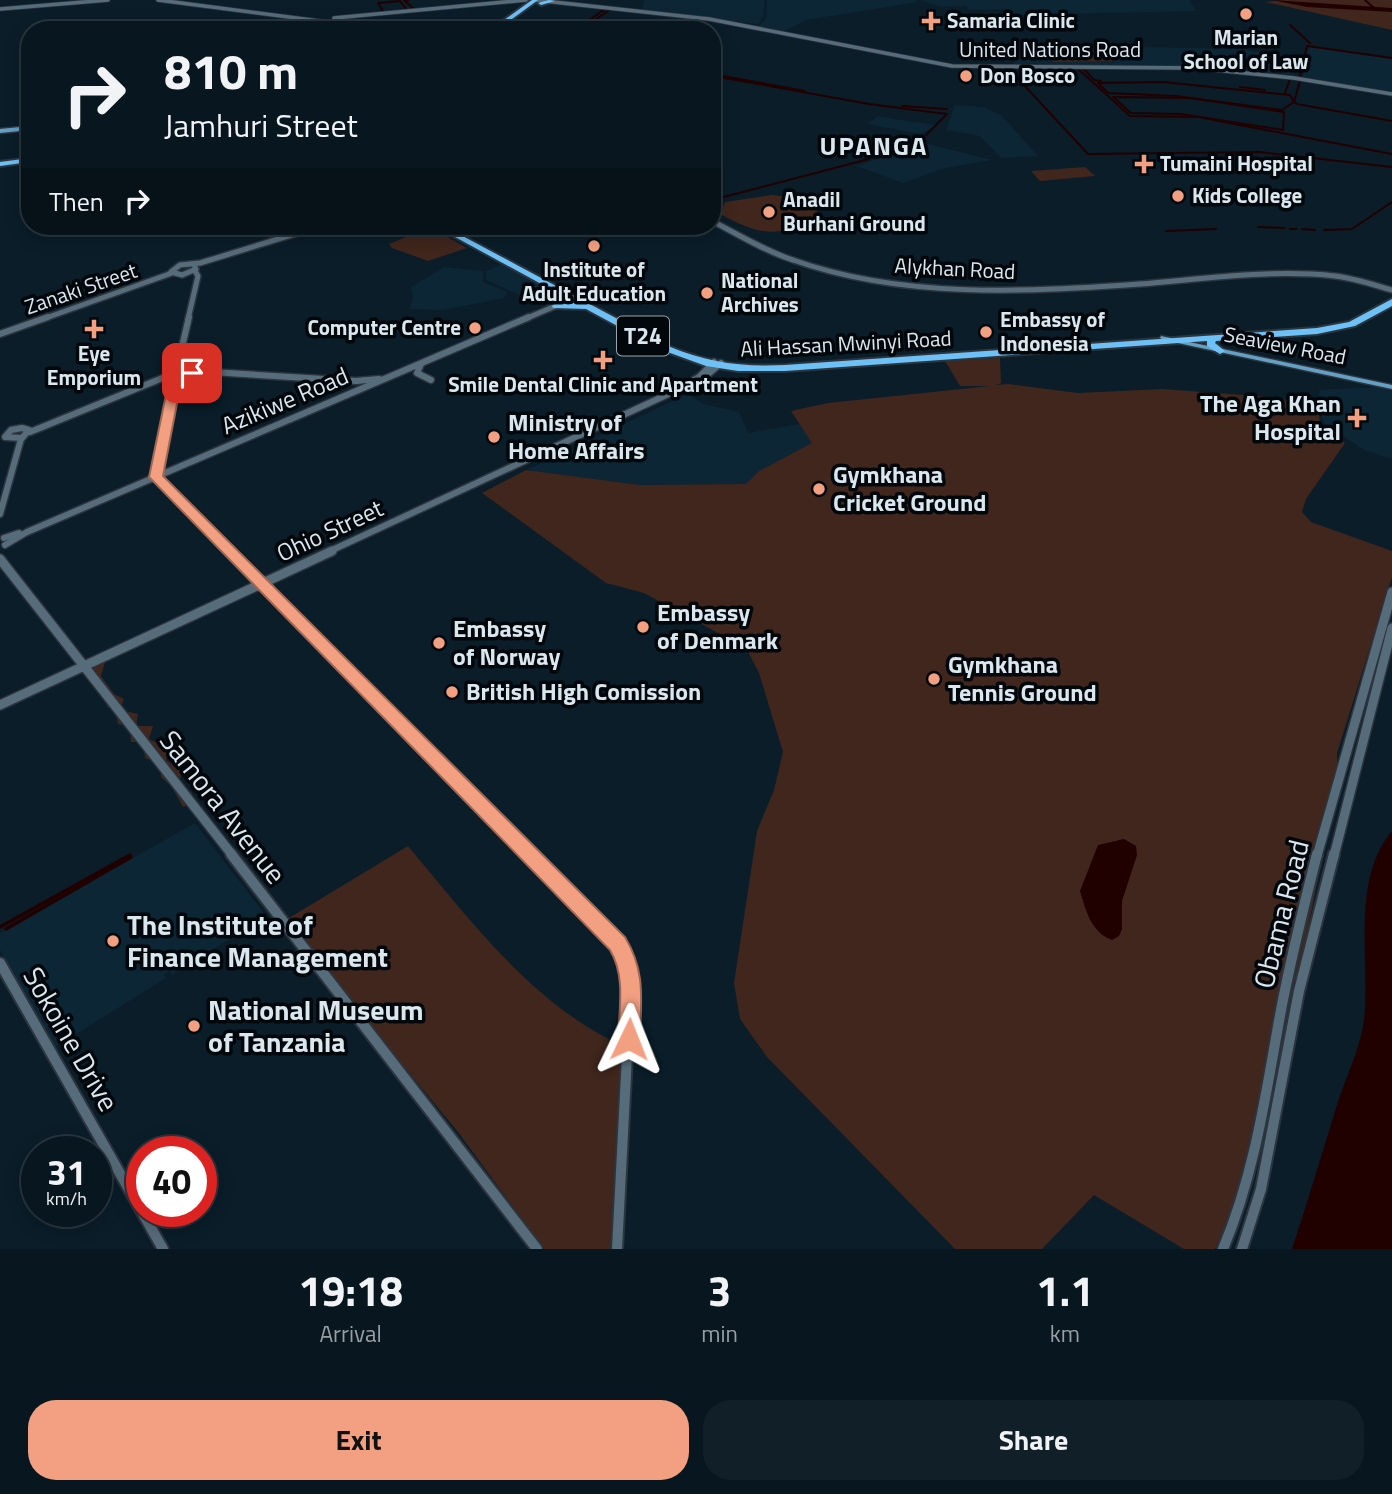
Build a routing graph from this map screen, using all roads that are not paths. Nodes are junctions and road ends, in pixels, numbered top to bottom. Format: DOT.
graph roads {
  1 [pos="87,0"];
  2 [pos="108,0"];
  3 [pos="158,0"];
  4 [pos="187,0"];
  5 [pos="429,0"];
  6 [pos="525,1"];
  7 [pos="543,1"];
  8 [pos="0,9"];
  9 [pos="435,9"];
  10 [pos="334,20"];
  11 [pos="320,21"];
  12 [pos="341,21"];
  13 [pos="503,21"];
  14 [pos="517,21"];
  15 [pos="720,21"];
  16 [pos="721,21"];
  17 [pos="997,68"];
  18 [pos="1007,72"];
  19 [pos="1392,94"];
  20 [pos="21,128"];
  21 [pos="0,130"];
  22 [pos="21,162"];
  23 [pos="0,165"];
  24 [pos="721,226"];
  25 [pos="282,235"];
  26 [pos="457,235"];
  27 [pos="467,235"];
  28 [pos="194,268"];
  29 [pos="172,273"];
  30 [pos="184,274"];
  31 [pos="1392,290"];
  32 [pos="576,295"];
  33 [pos="1392,295"];
  34 [pos="1392,302"];
  35 [pos="556,306"];
  36 [pos="590,306"];
  37 [pos="0,334"];
  38 [pos="1213,338"];
  39 [pos="1167,339"];
  40 [pos="1220,351"];
  41 [pos="421,364"];
  42 [pos="713,368"];
  43 [pos="182,371"];
  44 [pos="164,377"];
  45 [pos="377,379"];
  46 [pos="386,379"];
  47 [pos="175,380"];
  48 [pos="431,380"];
  49 [pos="356,381"];
  50 [pos="1392,387"];
  51 [pos="353,389"];
  52 [pos="30,432"];
  53 [pos="21,439"];
  54 [pos="9,440"];
  55 [pos="0,443"];
  56 [pos="155,476"];
  57 [pos="0,514"];
  58 [pos="2,542"];
  59 [pos="0,559"];
  60 [pos="262,584"];
  61 [pos="1392,592"];
  62 [pos="1392,628"];
  63 [pos="84,665"];
  64 [pos="0,705"];
  65 [pos="0,963"];
  66 [pos="163,1249"];
  67 [pos="537,1249"];
  68 [pos="617,1249"];
  69 [pos="1223,1249"];
  70 [pos="1242,1249"];
  1 -- 8 [label="street"];
  2 -- 8 [label="street"];
  3 -- 11 [label="street"];
  4 -- 10 [label="street"];
  5 -- 9 [label="street"];
  6 -- 7 [label="highway"];
  6 -- 9 [label="street"];
  6 -- 13 [label="highway"];
  7 -- 14 [label="highway"];
  7 -- 15 [label="street, United Nations Road"];
  9 -- 10 [label="street"];
  10 -- 12 [label="street"];
  16 -- 17 [label="street, United Nations Road"];
  17 -- 18 [label="street"];
  17 -- 19 [label="street, United Nations Road"];
  20 -- 21 [label="main road"];
  22 -- 23 [label="highway"];
  24 -- 31 [label="street, Alykhan Road"];
  25 -- 28 [label="street"];
  26 -- 32 [label="highway, T24"];
  27 -- 32 [label="highway, T24"];
  28 -- 29 [label="street, Zanaki Street"];
  28 -- 30 [label="street"];
  28 -- 43 [label="street"];
  29 -- 30 [label="street"];
  29 -- 37 [label="street, Zanaki Street"];
  30 -- 43 [label="street"];
  32 -- 35 [label="street, Azikiwe Road"];
  32 -- 36 [label="highway, T24"];
  32 -- 42 [label="highway, T24"];
  32 -- 45 [label="street, Azikiwe Road"];
  33 -- 39 [label="highway, Ali Hassan Mwinyi Road"];
  34 -- 38 [label="highway, Ali Hassan Mwinyi Road"];
  35 -- 36 [label="highway"];
  35 -- 41 [label="street, Azikiwe Road"];
  36 -- 42 [label="highway, T24"];
  38 -- 39 [label="highway, Ali Hassan Mwinyi Road"];
  38 -- 40 [label="highway"];
  39 -- 40 [label="main road, Seaview Road"];
  39 -- 42 [label="highway, Ali Hassan Mwinyi Road"];
  39 -- 42 [label="highway, Ali Hassan Mwinyi Road"];
  40 -- 50 [label="main road, Seaview Road"];
  41 -- 46 [label="street, Azikiwe Road"];
  41 -- 48 [label="street"];
  42 -- 60 [label="street, Ohio Street"];
  43 -- 44 [label="street"];
  43 -- 47 [label="street"];
  43 -- 49 [label="street"];
  44 -- 47 [label="street"];
  44 -- 52 [label="street"];
  45 -- 46 [label="street"];
  45 -- 49 [label="street"];
  45 -- 51 [label="street, Azikiwe Road"];
  46 -- 56 [label="street, Azikiwe Road"];
  47 -- 56 [label="street"];
  49 -- 51 [label="street"];
  51 -- 56 [label="street, Azikiwe Road"];
  52 -- 53 [label="street"];
  52 -- 54 [label="street"];
  53 -- 54 [label="street"];
  53 -- 57 [label="street"];
  54 -- 55 [label="street"];
  56 -- 58 [label="street, Azikiwe Road"];
  56 -- 60 [label="street"];
  59 -- 63 [label="street, Samora Avenue"];
  60 -- 63 [label="street, Ohio Street"];
  60 -- 68 [label="street"];
  61 -- 69 [label="street, Obama Road"];
  62 -- 70 [label="street, Obama Road"];
  63 -- 64 [label="street, Ohio Street"];
  63 -- 67 [label="street, Samora Avenue"];
  65 -- 66 [label="street, Sokoine Drive"];
}
